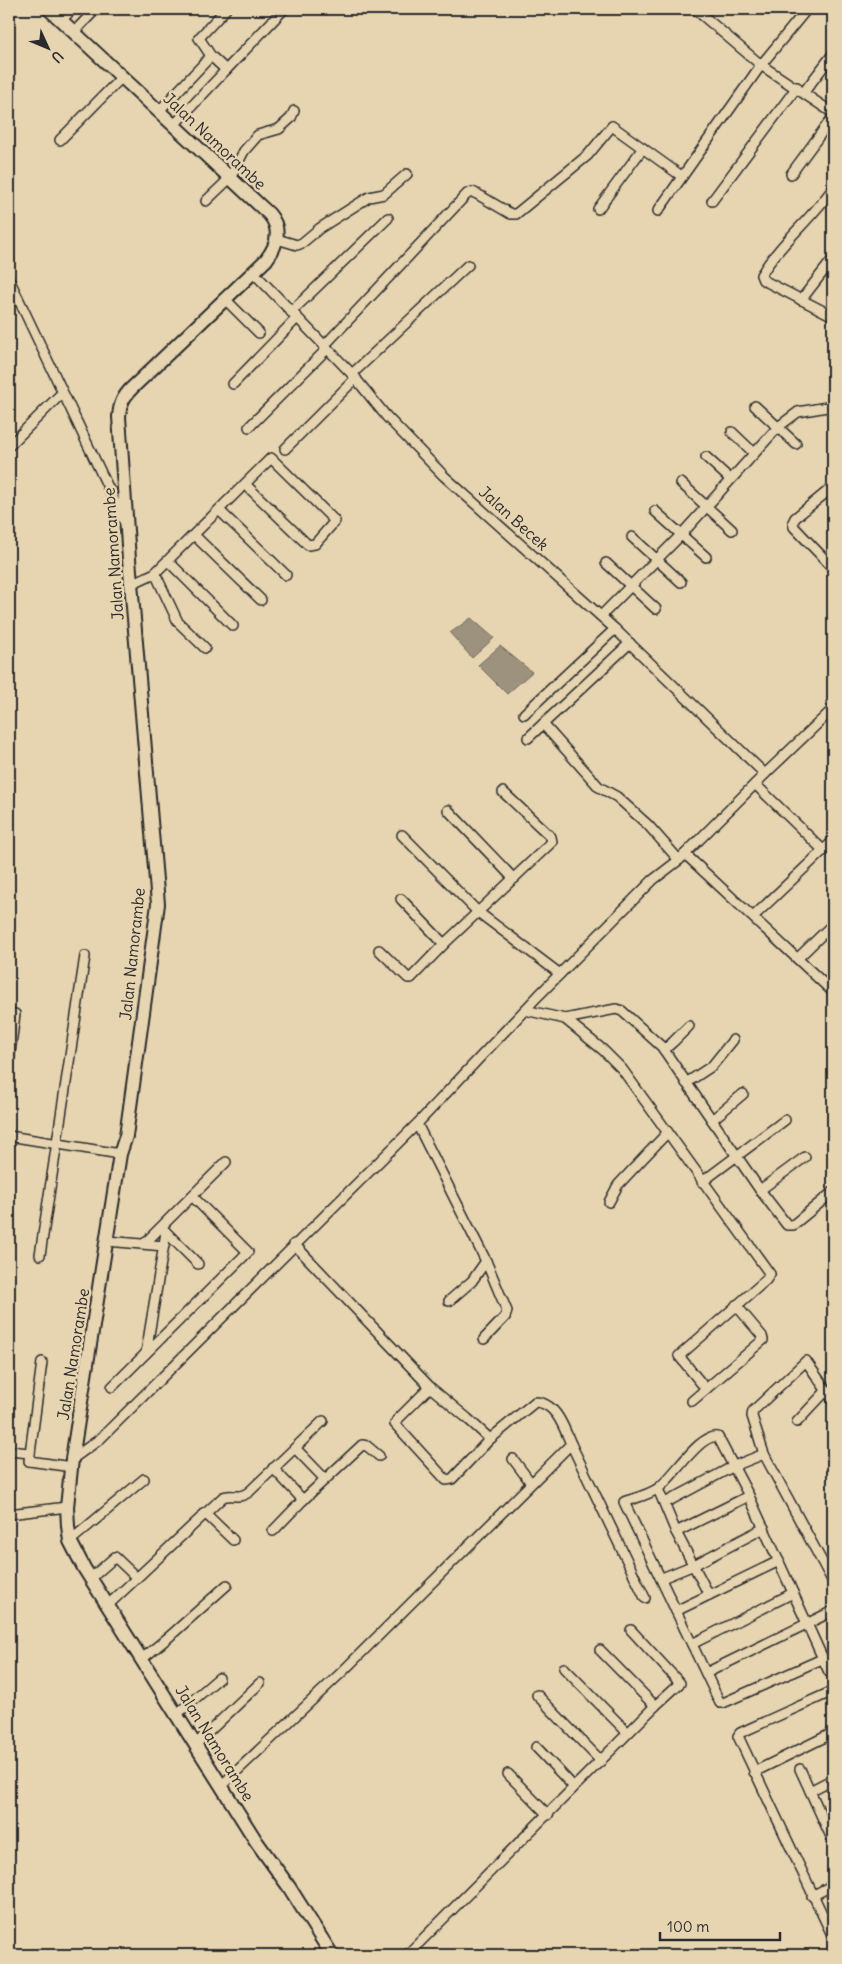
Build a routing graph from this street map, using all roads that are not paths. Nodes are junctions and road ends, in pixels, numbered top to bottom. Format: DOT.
graph roads {
  1 [pos="49,9"];
  2 [pos="72,9"];
  3 [pos="96,9"];
  4 [pos="226,9"];
  5 [pos="284,9"];
  6 [pos="695,9"];
  7 [pos="807,9"];
  8 [pos="61,21"];
  9 [pos="74,32"];
  10 [pos="833,54"];
  11 [pos="211,56"];
  12 [pos="761,65"];
  13 [pos="226,70"];
  14 [pos="122,78"];
  15 [pos="800,90"];
  16 [pos="158,111"];
  17 [pos="294,111"];
  18 [pos="833,113"];
  19 [pos="833,117"];
  20 [pos="174,125"];
  21 [pos="60,140"];
  22 [pos="643,148"];
  23 [pos="408,174"];
  24 [pos="791,174"];
  25 [pos="683,175"];
  26 [pos="230,178"];
  27 [pos="833,188"];
  28 [pos="206,201"];
  29 [pos="712,201"];
  30 [pos="598,209"];
  31 [pos="658,212"];
  32 [pos="388,218"];
  33 [pos="277,239"];
  34 [pos="833,259"];
  35 [pos="468,265"];
  36 [pos="254,273"];
  37 [pos="9,280"];
  38 [pos="17,297"];
  39 [pos="226,300"];
  40 [pos="801,300"];
  41 [pos="9,303"];
  42 [pos="294,315"];
  43 [pos="833,316"];
  44 [pos="259,333"];
  45 [pos="326,348"];
  46 [pos="354,376"];
  47 [pos="233,384"];
  48 [pos="62,392"];
  49 [pos="755,406"];
  50 [pos="833,406"];
  51 [pos="249,427"];
  52 [pos="778,427"];
  53 [pos="732,432"];
  54 [pos="796,444"];
  55 [pos="9,446"];
  56 [pos="285,449"];
  57 [pos="754,453"];
  58 [pos="706,457"];
  59 [pos="730,479"];
  60 [pos="681,483"];
  61 [pos="245,484"];
  62 [pos="833,491"];
  63 [pos="706,506"];
  64 [pos="219,510"];
  65 [pos="655,511"];
  66 [pos="127,528"];
  67 [pos="732,530"];
  68 [pos="194,535"];
  69 [pos="681,535"];
  70 [pos="632,537"];
  71 [pos="706,557"];
  72 [pos="657,560"];
  73 [pos="168,561"];
  74 [pos="606,563"];
  75 [pos="833,568"];
  76 [pos="155,573"];
  77 [pos="286,575"];
  78 [pos="681,582"];
  79 [pos="131,584"];
  80 [pos="632,586"];
  81 [pos="261,600"];
  82 [pos="656,608"];
  83 [pos="601,616"];
  84 [pos="233,626"];
  85 [pos="615,629"];
  86 [pos="630,644"];
  87 [pos="204,648"];
  88 [pos="833,709"];
  89 [pos="524,714"];
  90 [pos="544,724"];
  91 [pos="528,738"];
  92 [pos="765,774"];
  93 [pos="755,784"];
  94 [pos="503,792"];
  95 [pos="448,810"];
  96 [pos="402,834"];
  97 [pos="833,841"];
  98 [pos="824,851"];
  99 [pos="682,857"];
  100 [pos="514,879"];
  101 [pos="401,899"];
  102 [pos="478,912"];
  103 [pos="754,916"];
  104 [pos="833,924"];
  105 [pos="444,944"];
  106 [pos="379,950"];
  107 [pos="85,956"];
  108 [pos="798,958"];
  109 [pos="560,974"];
  110 [pos="833,992"];
  111 [pos="525,1010"];
  112 [pos="15,1014"];
  113 [pos="565,1019"];
  114 [pos="689,1026"];
  115 [pos="733,1040"];
  116 [pos="664,1050"];
  117 [pos="9,1061"];
  118 [pos="686,1083"];
  119 [pos="743,1094"];
  120 [pos="712,1120"];
  121 [pos="785,1120"];
  122 [pos="417,1124"];
  123 [pos="668,1132"];
  124 [pos="9,1136"];
  125 [pos="56,1144"];
  126 [pos="120,1154"];
  127 [pos="737,1156"];
  128 [pos="805,1156"];
  129 [pos="226,1162"];
  130 [pos="702,1182"];
  131 [pos="760,1190"];
  132 [pos="833,1192"];
  133 [pos="192,1196"];
  134 [pos="609,1202"];
  135 [pos="163,1230"];
  136 [pos="108,1241"];
  137 [pos="145,1243"];
  138 [pos="294,1244"];
  139 [pos="164,1246"];
  140 [pos="40,1255"];
  141 [pos="486,1261"];
  142 [pos="198,1264"];
  143 [pos="449,1302"];
  144 [pos="736,1305"];
  145 [pos="484,1339"];
  146 [pos="146,1353"];
  147 [pos="42,1362"];
  148 [pos="112,1387"];
  149 [pos="430,1387"];
  150 [pos="706,1389"];
  151 [pos="827,1390"];
  152 [pos="692,1400"];
  153 [pos="833,1400"];
  154 [pos="323,1421"];
  155 [pos="797,1422"];
  156 [pos="490,1439"];
  157 [pos="571,1444"];
  158 [pos="295,1448"];
  159 [pos="9,1450"];
  160 [pos="30,1453"];
  161 [pos="764,1454"];
  162 [pos="379,1456"];
  163 [pos="513,1459"];
  164 [pos="72,1463"];
  165 [pos="734,1466"];
  166 [pos="273,1468"];
  167 [pos="144,1479"];
  168 [pos="325,1479"];
  169 [pos="531,1483"];
  170 [pos="658,1489"];
  171 [pos="750,1496"];
  172 [pos="303,1500"];
  173 [pos="665,1503"];
  174 [pos="67,1507"];
  175 [pos="205,1513"];
  176 [pos="9,1514"];
  177 [pos="764,1528"];
  178 [pos="273,1531"];
  179 [pos="676,1532"];
  180 [pos="233,1540"];
  181 [pos="70,1541"];
  182 [pos="779,1561"];
  183 [pos="694,1565"];
  184 [pos="136,1577"];
  185 [pos="662,1578"];
  186 [pos="90,1580"];
  187 [pos="833,1582"];
  188 [pos="227,1585"];
  189 [pos="793,1593"];
  190 [pos="709,1595"];
  191 [pos="645,1598"];
  192 [pos="108,1605"];
  193 [pos="676,1611"];
  194 [pos="833,1611"];
  195 [pos="807,1623"];
  196 [pos="631,1630"];
  197 [pos="692,1644"];
  198 [pos="600,1650"];
  199 [pos="142,1658"];
  200 [pos="822,1659"];
  201 [pos="564,1668"];
  202 [pos="829,1672"];
  203 [pos="706,1673"];
  204 [pos="219,1678"];
  205 [pos="260,1683"];
  206 [pos="833,1691"];
  207 [pos="538,1696"];
  208 [pos="655,1706"];
  209 [pos="178,1714"];
  210 [pos="628,1733"];
  211 [pos="833,1733"];
  212 [pos="196,1744"];
  213 [pos="536,1747"];
  214 [pos="601,1761"];
  215 [pos="800,1769"];
  216 [pos="754,1772"];
  217 [pos="508,1774"];
  218 [pos="833,1779"];
  219 [pos="222,1785"];
  220 [pos="574,1787"];
  221 [pos="810,1791"];
  222 [pos="548,1815"];
  223 [pos="831,1831"];
  224 [pos="833,1841"];
  225 [pos="833,1885"];
  226 [pos="812,1896"];
  227 [pos="833,1937"];
  228 [pos="332,1955"];
  229 [pos="408,1955"];
  1 -- 8 [label="main road, Jalan Namorambe"];
  2 -- 8 [label="street"];
  3 -- 9 [label="street"];
  4 -- 11 [label="street"];
  5 -- 13 [label="street"];
  6 -- 12 [label="street"];
  7 -- 12 [label="street"];
  8 -- 9 [label="main road, Jalan Namorambe"];
  9 -- 14 [label="main road, Jalan Namorambe"];
  10 -- 15 [label="street"];
  11 -- 13 [label="street"];
  11 -- 16 [label="street"];
  12 -- 15 [label="street"];
  12 -- 25 [label="street"];
  13 -- 20 [label="street"];
  14 -- 16 [label="main road, Jalan Namorambe"];
  14 -- 21 [label="street"];
  15 -- 18 [label="street"];
  15 -- 29 [label="street"];
  16 -- 20 [label="main road, Jalan Namorambe"];
  17 -- 26 [label="street"];
  19 -- 24 [label="street"];
  20 -- 26 [label="main road, Jalan Namorambe"];
  22 -- 25 [label="street"];
  22 -- 30 [label="street"];
  22 -- 45 [label="street"];
  23 -- 33 [label="street"];
  25 -- 31 [label="street"];
  26 -- 28 [label="street"];
  26 -- 33 [label="main road, Jalan Namorambe"];
  27 -- 40 [label="street"];
  32 -- 42 [label="street"];
  33 -- 36 [label="main road, Jalan Namorambe"];
  34 -- 40 [label="street"];
  35 -- 46 [label="street"];
  36 -- 39 [label="main road, Jalan Namorambe"];
  36 -- 42 [label="street, Jalan Becek"];
  37 -- 38 [label="street"];
  38 -- 41 [label="street"];
  38 -- 48 [label="street"];
  39 -- 44 [label="street"];
  39 -- 66 [label="main road, Jalan Namorambe"];
  40 -- 43 [label="street"];
  42 -- 45 [label="street, Jalan Becek"];
  42 -- 47 [label="street"];
  45 -- 46 [label="street, Jalan Becek"];
  45 -- 51 [label="street"];
  46 -- 56 [label="street"];
  46 -- 83 [label="street, Jalan Becek"];
  48 -- 55 [label="street"];
  48 -- 66 [label="street"];
  49 -- 52 [label="street"];
  50 -- 52 [label="street"];
  52 -- 54 [label="street"];
  52 -- 57 [label="street"];
  53 -- 57 [label="street"];
  57 -- 59 [label="street"];
  58 -- 59 [label="street"];
  59 -- 63 [label="street"];
  60 -- 63 [label="street"];
  61 -- 61 [label="street"];
  61 -- 64 [label="street"];
  62 -- 75 [label="street"];
  63 -- 67 [label="street"];
  63 -- 69 [label="street"];
  64 -- 68 [label="street"];
  64 -- 77 [label="street"];
  65 -- 69 [label="street"];
  66 -- 79 [label="main road, Jalan Namorambe"];
  68 -- 73 [label="street"];
  68 -- 81 [label="street"];
  69 -- 71 [label="street"];
  69 -- 72 [label="street"];
  70 -- 72 [label="street"];
  72 -- 78 [label="street"];
  72 -- 80 [label="street"];
  73 -- 76 [label="street"];
  73 -- 84 [label="street"];
  74 -- 80 [label="street"];
  76 -- 79 [label="street"];
  76 -- 87 [label="street"];
  79 -- 126 [label="main road, Jalan Namorambe"];
  80 -- 82 [label="street"];
  80 -- 83 [label="street"];
  83 -- 85 [label="street, Jalan Becek"];
  85 -- 86 [label="street, Jalan Becek"];
  85 -- 89 [label="street"];
  86 -- 90 [label="street"];
  86 -- 92 [label="street, Jalan Becek"];
  88 -- 92 [label="street"];
  90 -- 91 [label="street"];
  90 -- 99 [label="street"];
  92 -- 93 [label="street"];
  93 -- 98 [label="street"];
  93 -- 99 [label="street"];
  94 -- 100 [label="street"];
  95 -- 100 [label="street"];
  96 -- 102 [label="street"];
  97 -- 98 [label="street"];
  98 -- 103 [label="street"];
  99 -- 103 [label="street"];
  99 -- 109 [label="street"];
  100 -- 102 [label="street"];
  101 -- 105 [label="street"];
  102 -- 105 [label="street"];
  102 -- 109 [label="street"];
  103 -- 108 [label="street"];
  104 -- 108 [label="street"];
  105 -- 106 [label="street"];
  107 -- 125 [label="street"];
  108 -- 110 [label="street"];
  109 -- 111 [label="street"];
  111 -- 113 [label="street"];
  111 -- 122 [label="street"];
  112 -- 117 [label="street"];
  113 -- 116 [label="street"];
  113 -- 123 [label="street"];
  114 -- 116 [label="street"];
  115 -- 118 [label="street"];
  116 -- 118 [label="street"];
  118 -- 120 [label="street"];
  119 -- 120 [label="street"];
  120 -- 127 [label="street"];
  121 -- 127 [label="street"];
  122 -- 138 [label="street"];
  122 -- 141 [label="street"];
  123 -- 130 [label="street"];
  123 -- 134 [label="street"];
  124 -- 125 [label="street"];
  125 -- 126 [label="street"];
  125 -- 140 [label="street"];
  126 -- 136 [label="main road, Jalan Namorambe"];
  127 -- 130 [label="street"];
  127 -- 131 [label="street"];
  128 -- 131 [label="street"];
  129 -- 133 [label="street"];
  130 -- 144 [label="street"];
  131 -- 132 [label="street"];
  133 -- 135 [label="street"];
  133 -- 146 [label="street"];
  135 -- 137 [label="street"];
  135 -- 139 [label="street"];
  135 -- 142 [label="street"];
  136 -- 137 [label="street"];
  136 -- 164 [label="main road, Jalan Namorambe"];
  137 -- 139 [label="street"];
  138 -- 149 [label="street"];
  138 -- 164 [label="street"];
  139 -- 146 [label="street"];
  141 -- 143 [label="street"];
  141 -- 145 [label="street"];
  144 -- 150 [label="street"];
  144 -- 150 [label="street"];
  146 -- 148 [label="street"];
  147 -- 160 [label="street"];
  149 -- 156 [label="street"];
  149 -- 156 [label="street"];
  150 -- 152 [label="street"];
  151 -- 153 [label="street"];
  151 -- 155 [label="street"];
  151 -- 161 [label="street"];
  154 -- 158 [label="street"];
  156 -- 157 [label="street"];
  157 -- 169 [label="street"];
  157 -- 191 [label="street"];
  158 -- 166 [label="street"];
  158 -- 168 [label="street"];
  159 -- 160 [label="street"];
  160 -- 164 [label="street"];
  161 -- 165 [label="street"];
  161 -- 187 [label="street"];
  162 -- 168 [label="street"];
  163 -- 169 [label="street"];
  164 -- 174 [label="main road, Jalan Namorambe"];
  165 -- 170 [label="street"];
  165 -- 171 [label="street"];
  165 -- 173 [label="street"];
  166 -- 172 [label="street"];
  166 -- 175 [label="street"];
  167 -- 181 [label="street"];
  168 -- 172 [label="street"];
  169 -- 219 [label="street"];
  170 -- 173 [label="street"];
  170 -- 185 [label="street"];
  171 -- 177 [label="street"];
  171 -- 179 [label="street"];
  172 -- 178 [label="street"];
  173 -- 179 [label="street"];
  174 -- 176 [label="street"];
  174 -- 181 [label="main road, Jalan Namorambe"];
  175 -- 180 [label="street"];
  175 -- 184 [label="street"];
  177 -- 182 [label="street"];
  177 -- 183 [label="street"];
  179 -- 183 [label="street"];
  181 -- 186 [label="main road, Jalan Namorambe"];
  182 -- 189 [label="street"];
  182 -- 190 [label="street"];
  183 -- 185 [label="street"];
  183 -- 190 [label="street"];
  184 -- 186 [label="street"];
  184 -- 192 [label="street"];
  185 -- 193 [label="street"];
  186 -- 192 [label="main road, Jalan Namorambe"];
  188 -- 199 [label="street"];
  189 -- 195 [label="street"];
  189 -- 197 [label="street"];
  190 -- 193 [label="street"];
  192 -- 199 [label="main road, Jalan Namorambe"];
  193 -- 197 [label="street"];
  194 -- 195 [label="street"];
  195 -- 200 [label="street"];
  195 -- 203 [label="street"];
  196 -- 208 [label="street"];
  197 -- 203 [label="street"];
  198 -- 208 [label="street"];
  199 -- 209 [label="main road, Jalan Namorambe"];
  200 -- 202 [label="street"];
  200 -- 203 [label="street"];
  201 -- 210 [label="street"];
  204 -- 209 [label="street"];
  205 -- 212 [label="street"];
  206 -- 216 [label="street"];
  207 -- 214 [label="street"];
  208 -- 210 [label="street"];
  209 -- 212 [label="main road, Jalan Namorambe"];
  210 -- 214 [label="street"];
  211 -- 216 [label="street"];
  212 -- 219 [label="main road, Jalan Namorambe"];
  213 -- 220 [label="street"];
  214 -- 220 [label="street"];
  215 -- 221 [label="street"];
  216 -- 226 [label="street"];
  217 -- 222 [label="street"];
  218 -- 221 [label="street"];
  219 -- 228 [label="main road, Jalan Namorambe"];
  220 -- 222 [label="street"];
  221 -- 223 [label="street"];
  222 -- 229 [label="street"];
  223 -- 224 [label="street"];
  225 -- 226 [label="street"];
  226 -- 227 [label="street"];
}
